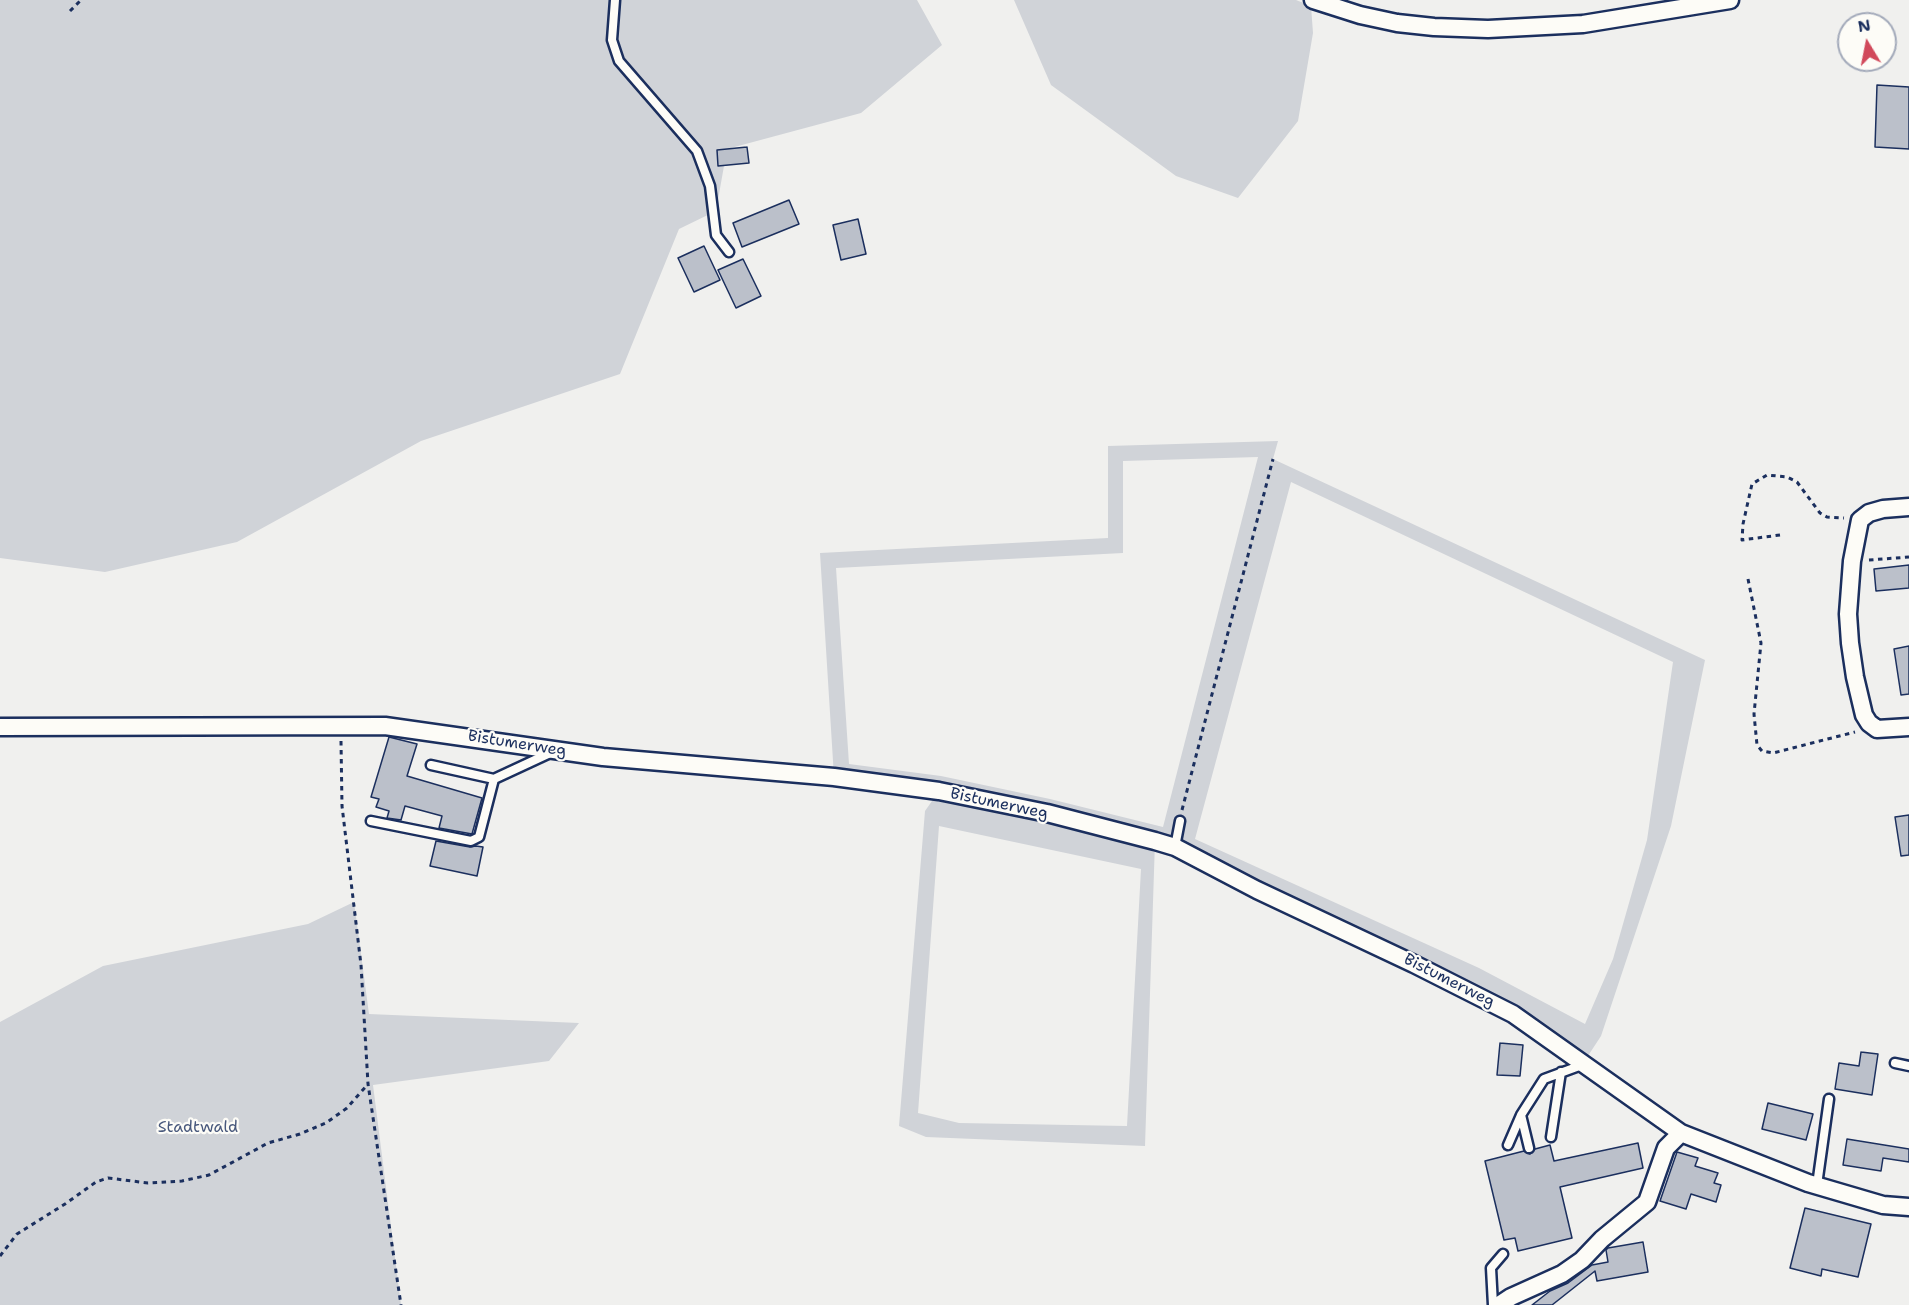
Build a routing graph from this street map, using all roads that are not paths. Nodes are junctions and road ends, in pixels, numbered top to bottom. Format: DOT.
graph roads {
  1 [pos="615,0"];
  2 [pos="1313,0"];
  3 [pos="1730,0"];
  4 [pos="729,252"];
  5 [pos="1909,507"];
  6 [pos="0,727"];
  7 [pos="1909,727"];
  8 [pos="556,750"];
  9 [pos="431,765"];
  10 [pos="494,779"];
  11 [pos="371,821"];
  12 [pos="1180,821"];
  13 [pos="1175,847"];
  14 [pos="1895,1063"];
  15 [pos="1582,1065"];
  16 [pos="1909,1066"];
  17 [pos="1562,1072"];
  18 [pos="1829,1099"];
  19 [pos="1521,1114"];
  20 [pos="1681,1133"];
  21 [pos="1551,1137"];
  22 [pos="1508,1145"];
  23 [pos="1529,1148"];
  24 [pos="1817,1185"];
  25 [pos="1909,1208"];
  26 [pos="1503,1254"];
  27 [pos="1493,1305"];
  28 [pos="1499,1305"];
  1 -- 4 [label="lane"];
  2 -- 3 [label="street"];
  5 -- 7 [label="street"];
  6 -- 8 [label="street, Bistumerweg"];
  8 -- 10 [label="lane"];
  8 -- 13 [label="street, Bistumerweg"];
  9 -- 10 [label="lane"];
  10 -- 11 [label="lane"];
  12 -- 13 [label="lane"];
  13 -- 15 [label="street, Bistumerweg"];
  14 -- 16 [label="lane"];
  15 -- 17 [label="lane"];
  15 -- 20 [label="street, Bistumerweg"];
  17 -- 19 [label="lane"];
  17 -- 21 [label="lane"];
  18 -- 24 [label="lane"];
  19 -- 22 [label="lane"];
  19 -- 23 [label="lane"];
  20 -- 24 [label="street, Bistumerweg"];
  20 -- 28 [label="street"];
  24 -- 25 [label="street, Bistumerweg"];
  26 -- 27 [label="lane"];
}
